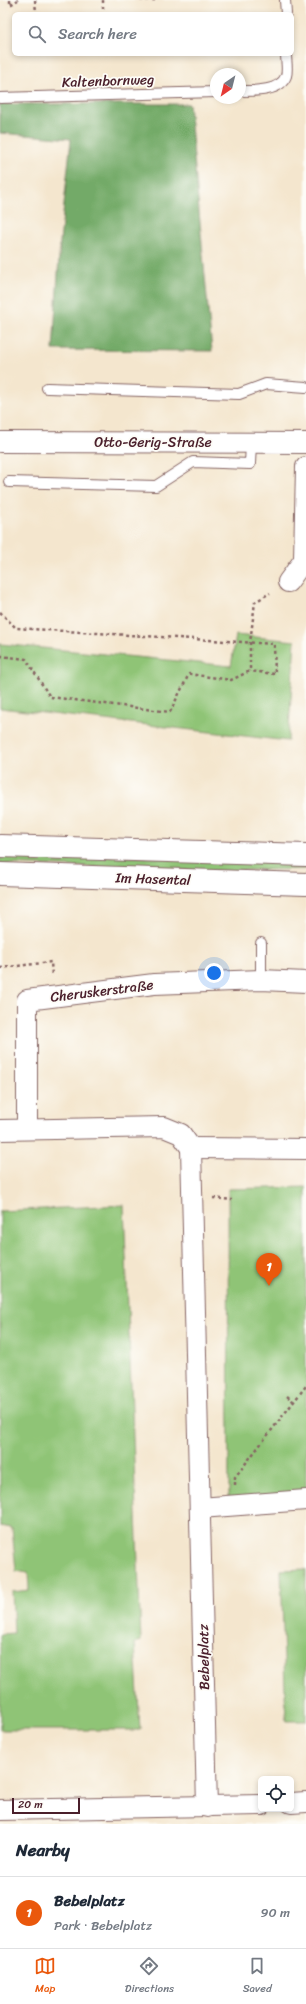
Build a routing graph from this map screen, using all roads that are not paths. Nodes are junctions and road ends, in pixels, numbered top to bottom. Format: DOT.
graph roads {
  1 [pos="286,0"];
  2 [pos="286,12"];
  3 [pos="286,56"];
  4 [pos="246,91"];
  5 [pos="210,92"];
  6 [pos="0,98"];
  7 [pos="306,387"];
  8 [pos="47,388"];
  9 [pos="0,442"];
  10 [pos="251,443"];
  11 [pos="306,443"];
  12 [pos="306,467"];
  13 [pos="10,482"];
  14 [pos="288,582"];
  15 [pos="0,846"];
  16 [pos="306,855"];
  17 [pos="0,874"];
  18 [pos="306,884"];
  19 [pos="261,943"];
  20 [pos="261,980"];
  21 [pos="306,982"];
  22 [pos="27,1129"];
  23 [pos="0,1130"];
  24 [pos="191,1148"];
  25 [pos="306,1149"];
  26 [pos="306,1500"];
  27 [pos="200,1508"];
  28 [pos="306,1802"];
  29 [pos="294,1803"];
  30 [pos="258,1804"];
  31 [pos="206,1807"];
  32 [pos="0,1810"];
  1 -- 2 [label="lane"];
  3 -- 4 [label="lane"];
  5 -- 6 [label="lane, Kaltenbornweg"];
  7 -- 8 [label="lane"];
  9 -- 10 [label="street, Otto-Gerig-Straße"];
  10 -- 11 [label="street, Otto-Gerig-Straße"];
  10 -- 13 [label="lane"];
  12 -- 14 [label="street"];
  15 -- 16 [label="main road, Im Hasental"];
  17 -- 18 [label="main road, Im Hasental"];
  19 -- 20 [label="lane"];
  20 -- 21 [label="street, Cheruskerstraße"];
  20 -- 22 [label="street, Cheruskerstraße"];
  22 -- 23 [label="street"];
  22 -- 24 [label="street"];
  24 -- 25 [label="street"];
  24 -- 27 [label="street, Bebelplatz"];
  26 -- 27 [label="street"];
  27 -- 31 [label="street, Bebelplatz"];
  28 -- 29 [label="street"];
  30 -- 31 [label="street"];
  31 -- 32 [label="street"];
}
